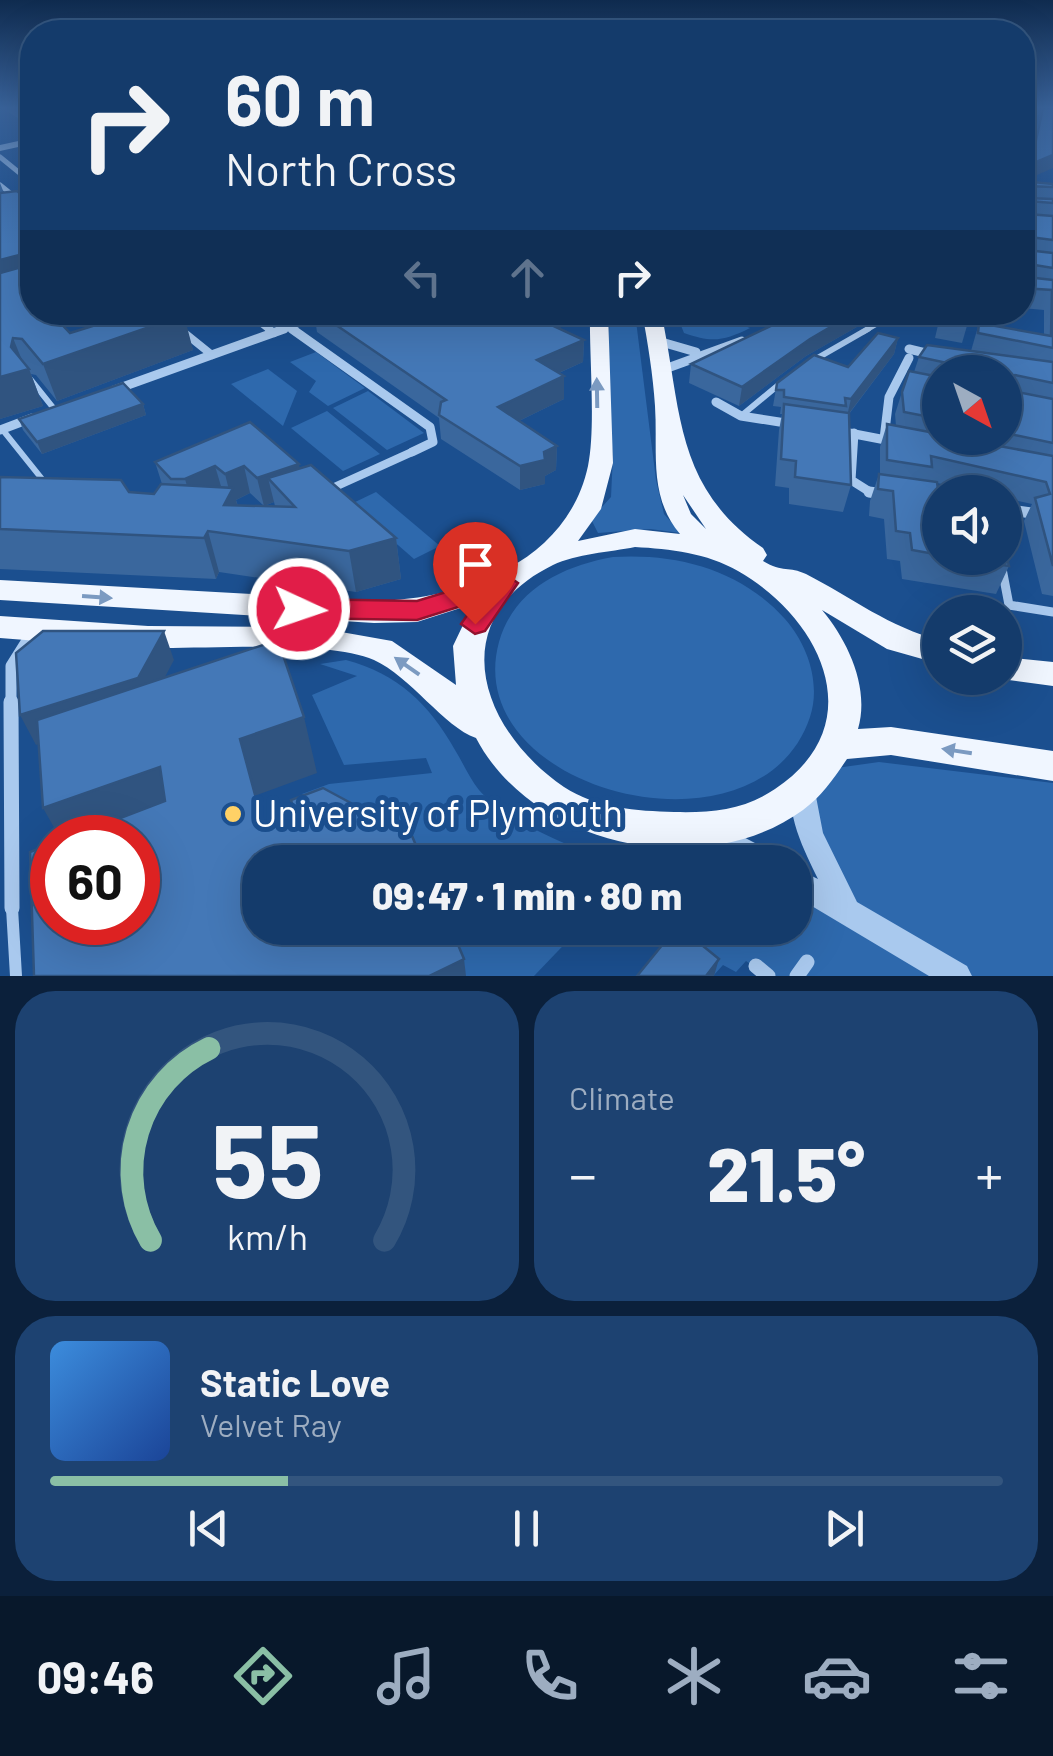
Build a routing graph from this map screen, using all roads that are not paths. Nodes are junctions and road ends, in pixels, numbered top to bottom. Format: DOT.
graph roads {
  1 [pos="2,154"];
  2 [pos="20,171"];
  3 [pos="15,207"];
  4 [pos="20,207"];
  5 [pos="20,214"];
  6 [pos="16,216"];
  7 [pos="174,325"];
  8 [pos="263,325"];
  9 [pos="298,325"];
  10 [pos="599,325"];
  11 [pos="654,325"];
  12 [pos="875,325"];
  13 [pos="290,328"];
  14 [pos="274,334"];
  15 [pos="752,336"];
  16 [pos="658,341"];
  17 [pos="702,353"];
  18 [pos="926,355"];
  19 [pos="212,356"];
  20 [pos="810,362"];
  21 [pos="662,370"];
  22 [pos="31,380"];
  23 [pos="786,380"];
  24 [pos="892,382"];
  25 [pos="908,386"];
  26 [pos="102,394"];
  27 [pos="716,402"];
  28 [pos="71,405"];
  29 [pos="55,410"];
  30 [pos="741,416"];
  31 [pos="804,425"];
  32 [pos="668,426"];
  33 [pos="820,428"];
  34 [pos="1,430"];
  35 [pos="854,433"];
  36 [pos="884,439"];
  37 [pos="903,443"];
  38 [pos="412,452"];
  39 [pos="319,494"];
  40 [pos="58,497"];
  41 [pos="905,497"];
  42 [pos="1022,511"];
  43 [pos="1031,512"];
  44 [pos="719,552"];
  45 [pos="555,553"];
  46 [pos="1003,575"];
  47 [pos="505,583"];
  48 [pos="0,590"];
  49 [pos="794,596"];
  50 [pos="1053,612"];
  51 [pos="0,626"];
  52 [pos="34,628"];
  53 [pos="922,647"];
  54 [pos="922,659"];
  55 [pos="1022,670"];
  56 [pos="1053,674"];
  57 [pos="481,729"];
  58 [pos="6,744"];
  59 [pos="837,745"];
  60 [pos="1053,766"];
  61 [pos="804,789"];
  62 [pos="707,830"];
  63 [pos="734,845"];
  64 [pos="812,891"];
  65 [pos="8,902"];
  66 [pos="848,913"];
  67 [pos="16,976"];
  68 [pos="957,976"];
  1 -- 2 [label="street"];
  3 -- 4 [label="street"];
  5 -- 6 [label="street"];
  7 -- 19 [label="street"];
  8 -- 14 [label="street"];
  9 -- 13 [label="street"];
  45 -- 10 [label="main road, one-way"];
  11 -- 16 [label="main road"];
  12 -- 20 [label="lane"];
  13 -- 14 [label="street"];
  13 -- 38 [label="street"];
  14 -- 19 [label="street"];
  15 -- 17 [label="street"];
  16 -- 17 [label="street"];
  16 -- 21 [label="main road"];
  17 -- 21 [label="street"];
  18 -- 24 [label="street"];
  19 -- 26 [label="street"];
  21 -- 32 [label="main road"];
  22 -- 29 [label="lane"];
  23 -- 30 [label="lane"];
  24 -- 25 [label="street"];
  24 -- 36 [label="street"];
  27 -- 30 [label="street"];
  28 -- 29 [label="street"];
  29 -- 34 [label="street"];
  30 -- 31 [label="street"];
  32 -- 44 [label="main road"];
  32 -- 53 [label="main road"];
  33 -- 35 [label="street"];
  34 -- 40 [label="lane"];
  35 -- 36 [label="street"];
  35 -- 41 [label="street"];
  36 -- 37 [label="street"];
  38 -- 39 [label="street"];
  42 -- 43 [label="street"];
  44 -- 45 [label="main road"];
  44 -- 49 [label="main road"];
  45 -- 47 [label="main road"];
  46 -- 50 [label="lane"];
  48 -- 47 [label="main road, one-way"];
  47 -- 57 [label="main road"];
  49 -- 54 [label="main road"];
  49 -- 59 [label="main road"];
  51 -- 52 [label="main road"];
  57 -- 52 [label="main road, one-way"];
  52 -- 58 [label="street"];
  55 -- 56 [label="main road"];
  57 -- 62 [label="main road"];
  58 -- 65 [label="street"];
  60 -- 59 [label="main road, one-way"];
  59 -- 61 [label="main road"];
  61 -- 62 [label="main road"];
  61 -- 66 [label="street"];
  62 -- 63 [label="street"];
  64 -- 66 [label="street"];
  65 -- 67 [label="street"];
  66 -- 68 [label="street"];
}
